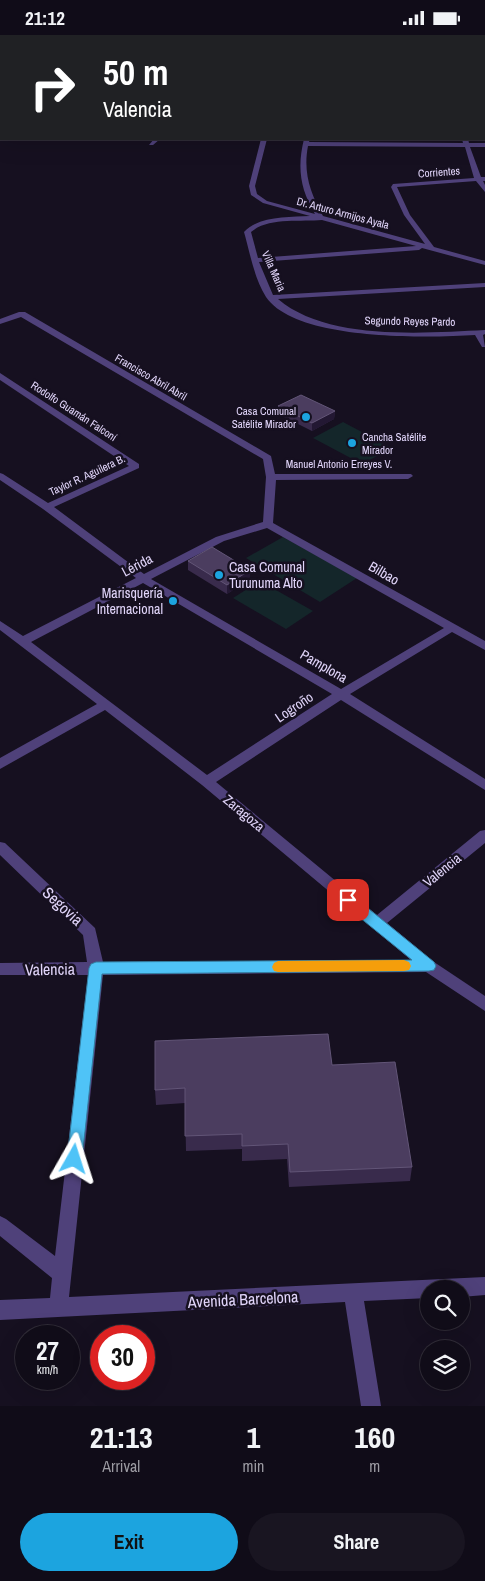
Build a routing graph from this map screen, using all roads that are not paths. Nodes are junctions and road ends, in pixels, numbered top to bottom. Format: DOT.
graph roads {
  1 [pos="0,35"];
  2 [pos="30,35"];
  3 [pos="263,35"];
  4 [pos="270,35"];
  5 [pos="156,140"];
  6 [pos="264,140"];
  7 [pos="306,141"];
  8 [pos="466,142"];
  9 [pos="151,144"];
  10 [pos="485,145"];
  11 [pos="482,179"];
  12 [pos="485,190"];
  13 [pos="321,218"];
  14 [pos="431,247"];
  15 [pos="255,260"];
  16 [pos="485,263"];
  17 [pos="485,285"];
  18 [pos="270,297"];
  19 [pos="306,319"];
  20 [pos="0,322"];
  21 [pos="482,332"];
  22 [pos="485,345"];
  23 [pos="0,376"];
  24 [pos="136,466"];
  25 [pos="0,476"];
  26 [pos="408,476"];
  27 [pos="271,477"];
  28 [pos="47,507"];
  29 [pos="268,524"];
  30 [pos="144,579"];
  31 [pos="0,624"];
  32 [pos="451,628"];
  33 [pos="23,641"];
  34 [pos="485,646"];
  35 [pos="341,694"];
  36 [pos="106,704"];
  37 [pos="0,764"];
  38 [pos="207,782"];
  39 [pos="485,785"];
  40 [pos="485,835"];
  41 [pos="0,847"];
  42 [pos="376,924"];
  43 [pos="429,966"];
  44 [pos="96,968"];
  45 [pos="0,969"];
  46 [pos="485,1004"];
  47 [pos="0,1225"];
  48 [pos="62,1273"];
  49 [pos="485,1286"];
  50 [pos="353,1293"];
  51 [pos="58,1308"];
  52 [pos="0,1310"];
  53 [pos="371,1406"];
  1 -- 2 [label="street"];
  3 -- 4 [label="street"];
  5 -- 9 [label="street"];
  6 -- 13 [label="street, Dr. Arturo Armijos Ayala"];
  7 -- 8 [label="street"];
  7 -- 13 [label="street"];
  8 -- 10 [label="street"];
  8 -- 11 [label="street"];
  11 -- 12 [label="street"];
  11 -- 14 [label="street, Corrientes"];
  13 -- 14 [label="street, Dr. Arturo Armijos Ayala"];
  13 -- 15 [label="street, Villa Maria"];
  14 -- 15 [label="street"];
  14 -- 16 [label="street, Dr. Arturo Armijos Ayala"];
  15 -- 18 [label="street, Villa Maria"];
  17 -- 18 [label="street"];
  18 -- 19 [label="street, Villa Maria"];
  19 -- 21 [label="street, Segundo Reyes Pardo"];
  20 -- 27 [label="street, Francisco Abril Abril"];
  21 -- 22 [label="street"];
  23 -- 24 [label="street, Rodolfo Guamán Falconí"];
  24 -- 28 [label="street, Taylor R. Aguilera B."];
  25 -- 28 [label="street, Pamplona"];
  26 -- 27 [label="street, Manuel Antonio Erreyes V."];
  27 -- 29 [label="street"];
  28 -- 30 [label="street, Pamplona"];
  29 -- 30 [label="street, Lérida"];
  29 -- 32 [label="street, Bilbao"];
  30 -- 33 [label="street, Lérida"];
  30 -- 35 [label="street, Pamplona"];
  31 -- 33 [label="street, Zaragoza"];
  32 -- 34 [label="street, Bilbao"];
  32 -- 35 [label="street, Logroño"];
  33 -- 36 [label="street, Zaragoza"];
  35 -- 38 [label="street, Logroño"];
  35 -- 39 [label="street, Pamplona"];
  36 -- 37 [label="street"];
  36 -- 38 [label="street, Zaragoza"];
  38 -- 42 [label="street, Zaragoza"];
  40 -- 42 [label="street, Valencia"];
  41 -- 44 [label="street, Segovia"];
  42 -- 43 [label="street, Zaragoza"];
  43 -- 44 [label="street, Valencia"];
  43 -- 46 [label="street, Zaragoza"];
  44 -- 45 [label="street, Valencia"];
  44 -- 48 [label="street, Segovia"];
  47 -- 48 [label="street"];
  48 -- 51 [label="street, Segovia"];
  49 -- 50 [label="street, Avenida Barcelona"];
  50 -- 51 [label="street, Avenida Barcelona"];
  50 -- 53 [label="street"];
  51 -- 52 [label="street, Avenida Barcelona"];
}
